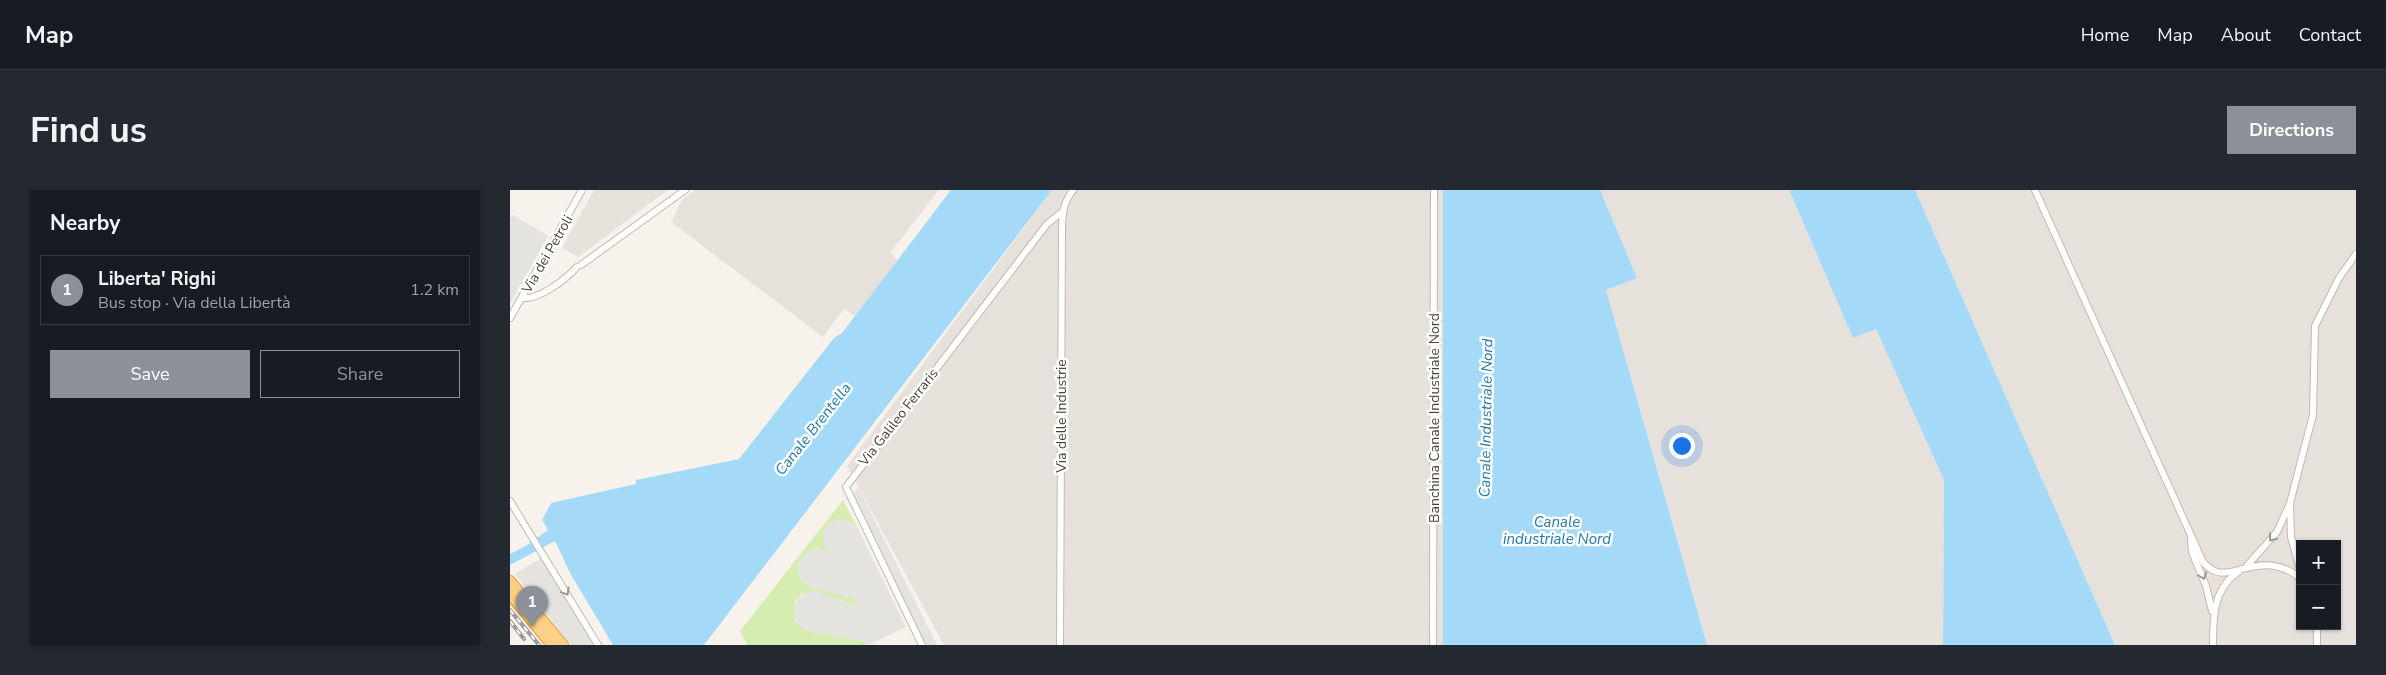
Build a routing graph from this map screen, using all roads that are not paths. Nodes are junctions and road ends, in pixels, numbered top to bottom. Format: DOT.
graph roads {
  1 [pos="685,190"];
  2 [pos="1073,190"];
  3 [pos="1434,190"];
  4 [pos="2035,190"];
  5 [pos="581,192"];
  6 [pos="1062,212"];
  7 [pos="2356,254"];
  8 [pos="522,298"];
  9 [pos="510,318"];
  10 [pos="510,501"];
  11 [pos="2290,503"];
  12 [pos="2191,536"];
  13 [pos="2296,555"];
  14 [pos="2244,569"];
  15 [pos="2296,575"];
  16 [pos="510,581"];
  17 [pos="510,594"];
  18 [pos="522,602"];
  19 [pos="2214,617"];
  20 [pos="2317,630"];
  21 [pos="552,645"];
  22 [pos="563,645"];
  23 [pos="598,645"];
  24 [pos="922,645"];
  25 [pos="1060,645"];
  26 [pos="1433,645"];
  27 [pos="2213,645"];
  28 [pos="2317,645"];
  1 -- 8 [label="street"];
  2 -- 6 [label="street, Via delle Industrie"];
  3 -- 26 [label="street, Banchina Canale Industriale Nord"];
  4 -- 12 [label="street"];
  5 -- 8 [label="street, Via dei Petroli"];
  6 -- 24 [label="street, Via Galileo Ferraris"];
  6 -- 25 [label="street, Via delle Industrie"];
  7 -- 11 [label="street"];
  8 -- 9 [label="street, Via dei Petroli"];
  10 -- 23 [label="street, one-way"];
  11 -- 13 [label="street"];
  11 -- 14 [label="street, one-way"];
  12 -- 14 [label="street"];
  12 -- 19 [label="street, one-way"];
  14 -- 15 [label="street"];
  14 -- 19 [label="street"];
  16 -- 18 [label="highway"];
  17 -- 18 [label="highway"];
  18 -- 21 [label="highway"];
  18 -- 22 [label="highway"];
  19 -- 27 [label="street"];
  20 -- 28 [label="street"];
}
